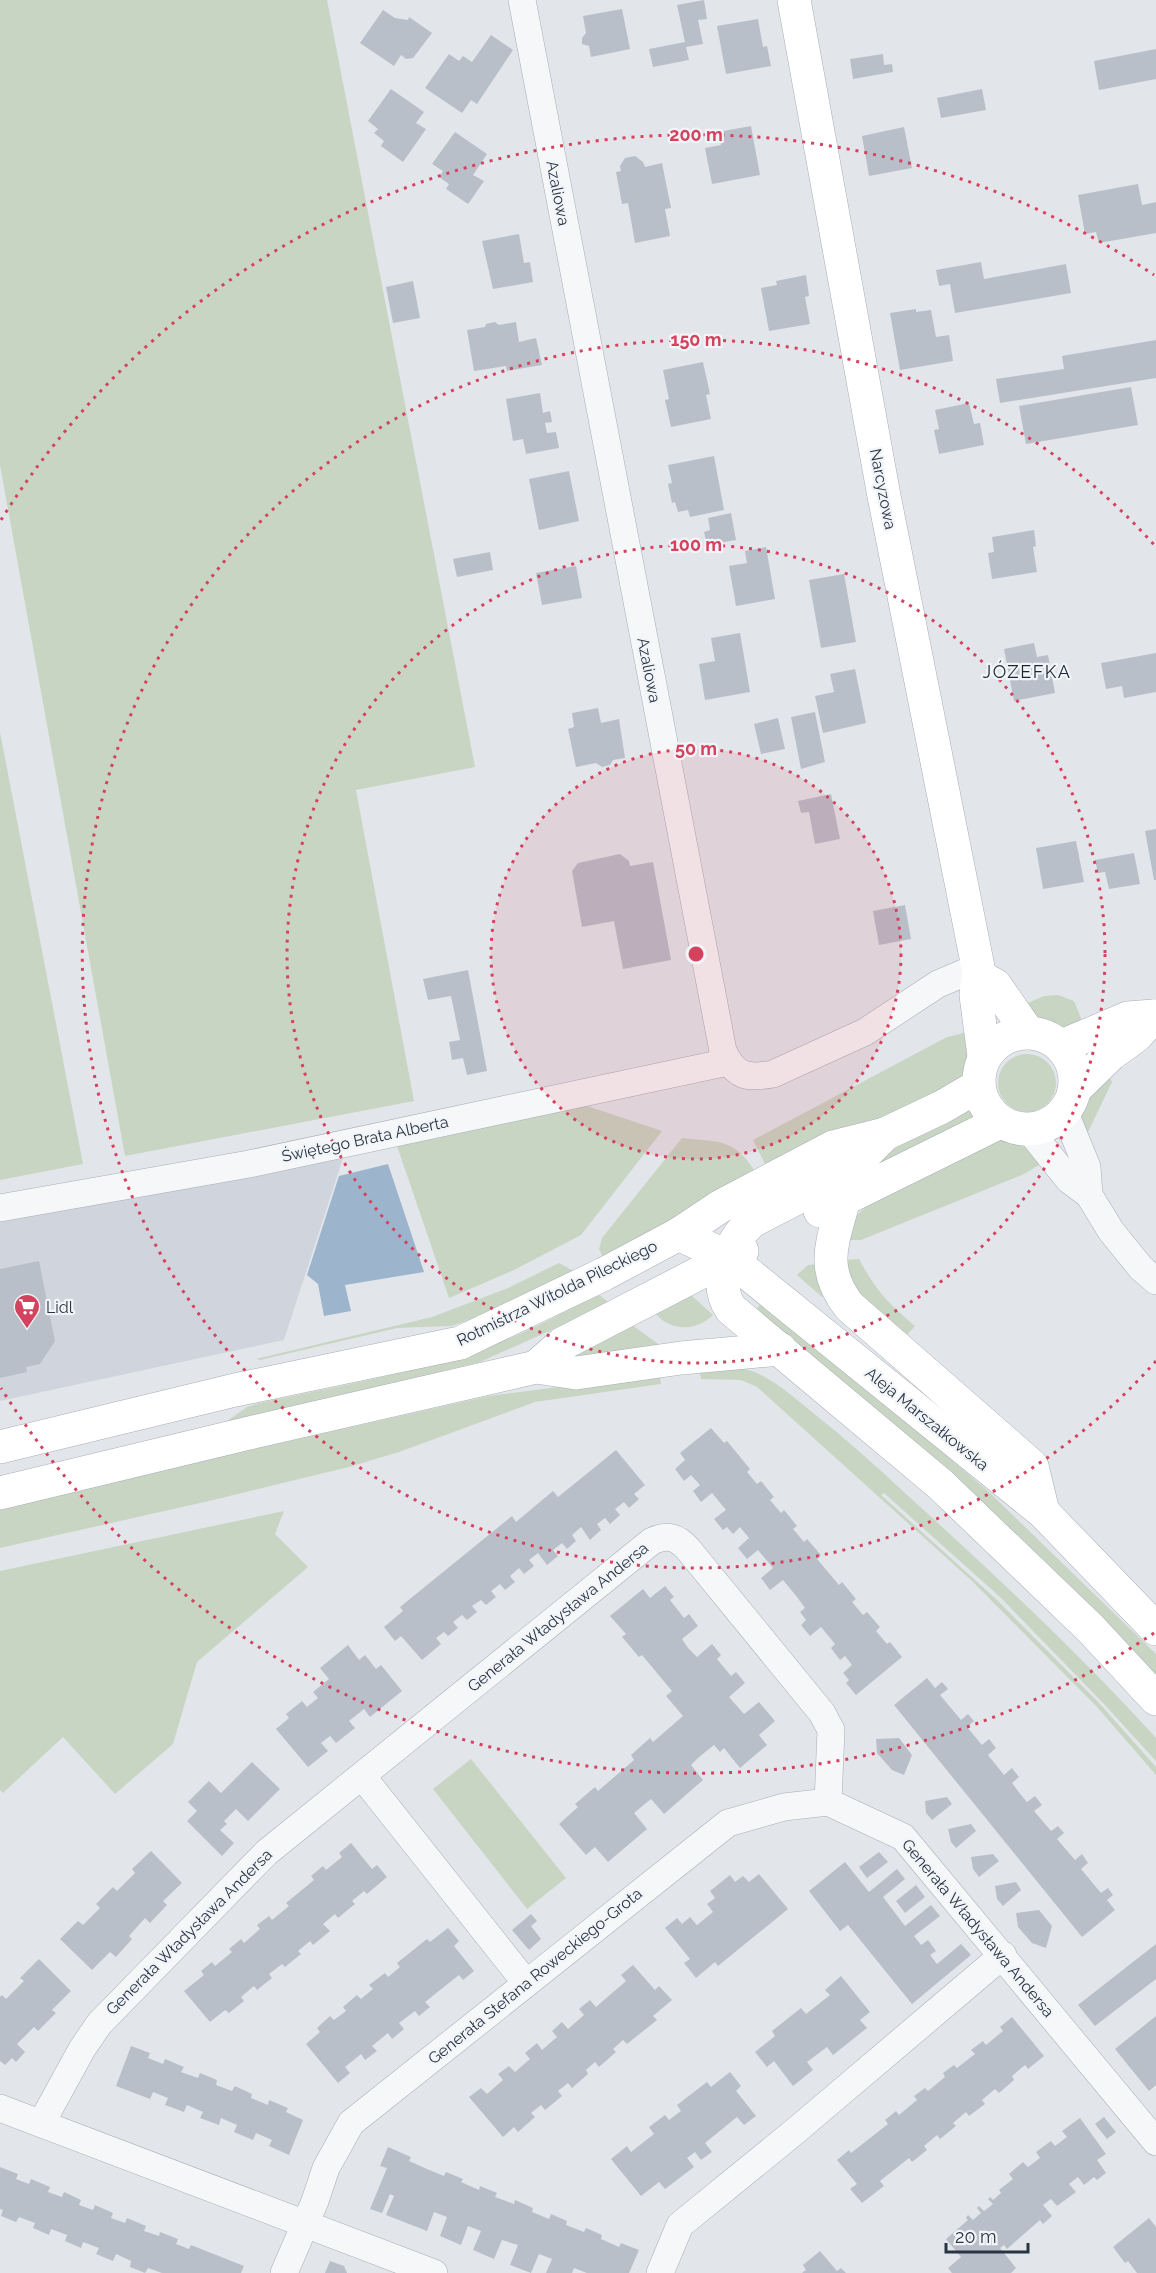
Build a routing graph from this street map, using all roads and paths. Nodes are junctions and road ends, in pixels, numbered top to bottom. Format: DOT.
graph roads {
  1 [pos="522,0"];
  2 [pos="794,0"];
  3 [pos="979,972"];
  4 [pos="1155,1016"];
  5 [pos="1027,1031"];
  6 [pos="1062,1046"];
  7 [pos="728,1062"];
  8 [pos="981,1071"];
  9 [pos="1070,1101"];
  10 [pos="1015,1126"];
  11 [pos="885,1134"];
  12 [pos="1089,1195"];
  13 [pos="844,1199"];
  14 [pos="0,1208"];
  15 [pos="679,1234"];
  16 [pos="729,1258"];
  17 [pos="1156,1281"];
  18 [pos="780,1349"];
  19 [pos="536,1367"];
  20 [pos="0,1447"];
  21 [pos="0,1494"];
  22 [pos="1043,1512"];
  23 [pos="1156,1629"];
  24 [pos="1156,1699"];
  25 [pos="362,1776"];
  26 [pos="828,1802"];
  27 [pos="1003,1955"];
  28 [pos="526,1983"];
  29 [pos="0,2108"];
  30 [pos="42,2122"];
  31 [pos="1156,2142"];
  32 [pos="304,2225"];
  33 [pos="284,2273"];
  34 [pos="434,2273"];
  35 [pos="660,2273"];
  1 -- 7 [label="street, Azaliowa"];
  2 -- 3 [label="street, Narcyzowa"];
  3 -- 5 [label="street"];
  3 -- 7 [label="street"];
  3 -- 8 [label="street, Narcyzowa"];
  4 -- 6 [label="street"];
  4 -- 9 [label="street"];
  5 -- 6 [label="street"];
  5 -- 8 [label="street"];
  6 -- 9 [label="street"];
  7 -- 14 [label="street, Świętego Brata Alberta"];
  8 -- 10 [label="street"];
  8 -- 11 [label="street, Rotmistrza Witolda Pileckiego"];
  9 -- 10 [label="street"];
  9 -- 12 [label="street"];
  10 -- 12 [label="street"];
  10 -- 13 [label="street"];
  11 -- 15 [label="street, Rotmistrza Witolda Pileckiego"];
  11 -- 16 [label="street"];
  12 -- 17 [label="street"];
  13 -- 16 [label="street"];
  13 -- 22 [label="street"];
  15 -- 16 [label="street, Aleja Marszałkowska"];
  15 -- 20 [label="street, Rotmistrza Witolda Pileckiego"];
  16 -- 18 [label="street"];
  16 -- 19 [label="street"];
  16 -- 22 [label="street, Aleja Marszałkowska"];
  18 -- 19 [label="street"];
  18 -- 24 [label="street"];
  19 -- 21 [label="street"];
  22 -- 23 [label="street, Aleja Marszałkowska"];
  25 -- 26 [label="street, Generała Władysława Andersa"];
  25 -- 28 [label="street"];
  25 -- 30 [label="street, Generała Władysława Andersa"];
  26 -- 27 [label="street, Generała Władysława Andersa"];
  26 -- 28 [label="street, Generała Stefana Roweckiego-Grota"];
  27 -- 31 [label="street, Generała Władysława Andersa"];
  27 -- 35 [label="street"];
  28 -- 32 [label="street, Generała Stefana Roweckiego-Grota"];
  29 -- 30 [label="street"];
  30 -- 32 [label="street"];
  32 -- 33 [label="street, Generała Stefana Roweckiego-Grota"];
  32 -- 34 [label="street"];
}
